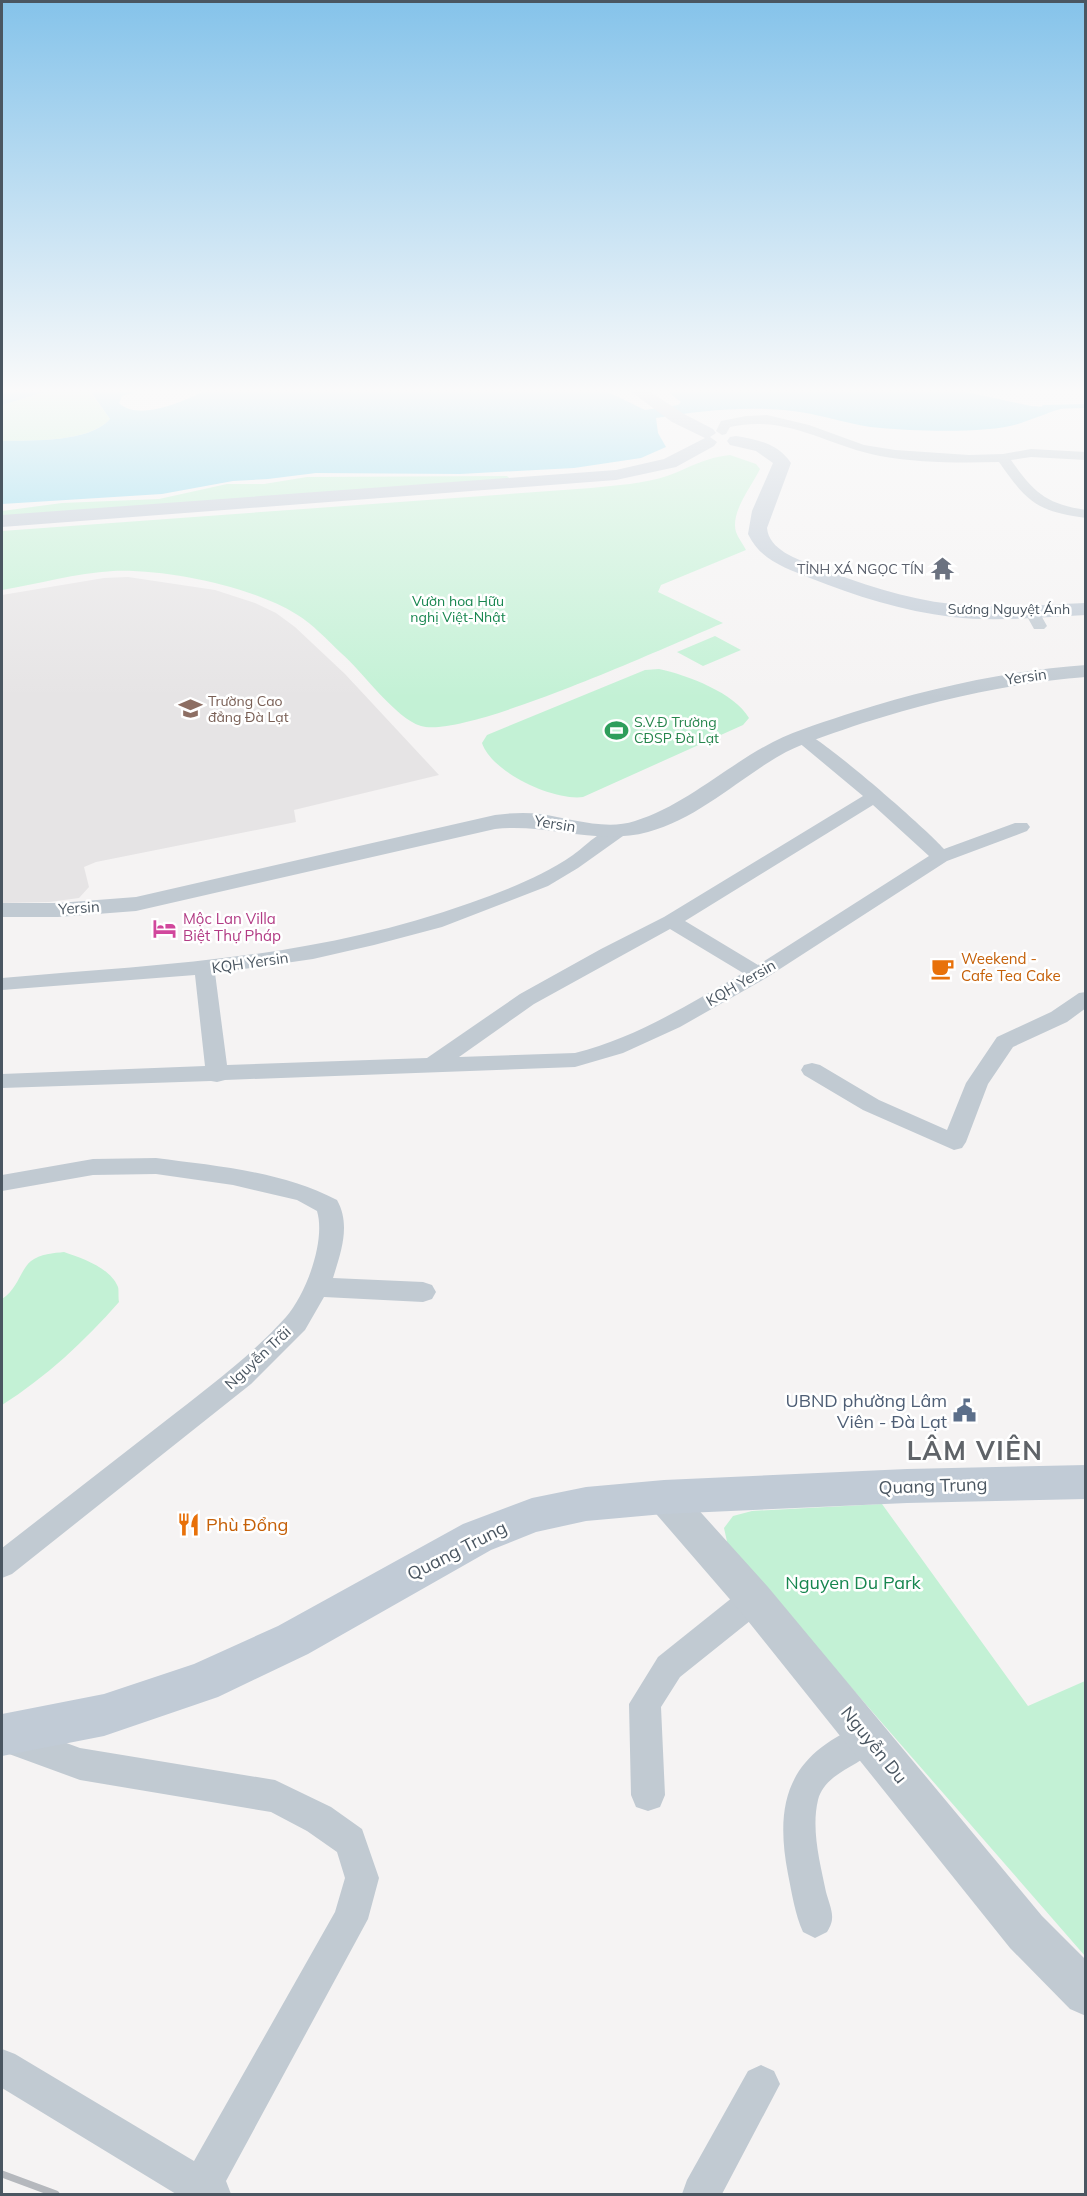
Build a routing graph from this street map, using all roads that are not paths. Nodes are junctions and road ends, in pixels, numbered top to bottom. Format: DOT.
graph roads {
  1 [pos="377,493"];
  2 [pos="771,493"];
  3 [pos="1028,493"];
  4 [pos="1086,514"];
  5 [pos="2,521"];
  6 [pos="1086,609"];
  7 [pos="1086,671"];
  8 [pos="803,737"];
  9 [pos="873,796"];
  10 [pos="1021,826"];
  11 [pos="616,831"];
  12 [pos="940,857"];
  13 [pos="2,910"];
  14 [pos="672,921"];
  15 [pos="204,969"];
  16 [pos="759,974"];
  17 [pos="2,984"];
  18 [pos="1086,998"];
  19 [pos="434,1064"];
  20 [pos="813,1070"];
  21 [pos="217,1075"];
  22 [pos="2,1081"];
  23 [pos="2,1183"];
  24 [pos="317,1287"];
  25 [pos="423,1292"];
  26 [pos="1086,1482"];
  27 [pos="664,1497"];
  28 [pos="2,1565"];
  29 [pos="754,1599"];
  30 [pos="2,1735"];
  31 [pos="868,1737"];
  32 [pos="648,1795"];
  33 [pos="814,1920"];
  34 [pos="1086,1993"];
  35 [pos="2,2067"];
  36 [pos="761,2084"];
  37 [pos="206,2191"];
  38 [pos="701,2194"];
  1 -- 5 [label="main road"];
  2 -- 6 [label="main road, Sương Nguyệt Ánh"];
  3 -- 4 [label="street"];
  7 -- 8 [label="street, Yersin"];
  8 -- 9 [label="street"];
  8 -- 11 [label="street, Yersin"];
  9 -- 12 [label="street"];
  9 -- 14 [label="street"];
  10 -- 12 [label="street, KQH Yersin"];
  11 -- 13 [label="street, Yersin"];
  11 -- 15 [label="street, KQH Yersin"];
  12 -- 16 [label="street, KQH Yersin"];
  14 -- 16 [label="street"];
  14 -- 19 [label="street"];
  15 -- 17 [label="street, KQH Yersin"];
  15 -- 21 [label="street"];
  16 -- 19 [label="street, KQH Yersin"];
  18 -- 20 [label="street"];
  19 -- 21 [label="street, KQH Yersin"];
  21 -- 22 [label="street, KQH Yersin"];
  23 -- 24 [label="street, Nguyễn Trãi"];
  24 -- 25 [label="street"];
  24 -- 28 [label="street, Nguyễn Trãi"];
  26 -- 27 [label="main road, Quang Trung"];
  27 -- 29 [label="street, Nguyễn Du"];
  27 -- 30 [label="main road, Quang Trung"];
  29 -- 31 [label="street, Nguyễn Du"];
  29 -- 32 [label="street"];
  30 -- 37 [label="street"];
  31 -- 33 [label="street"];
  31 -- 34 [label="street, Nguyễn Du"];
  35 -- 37 [label="street"];
  36 -- 38 [label="street"];
}
